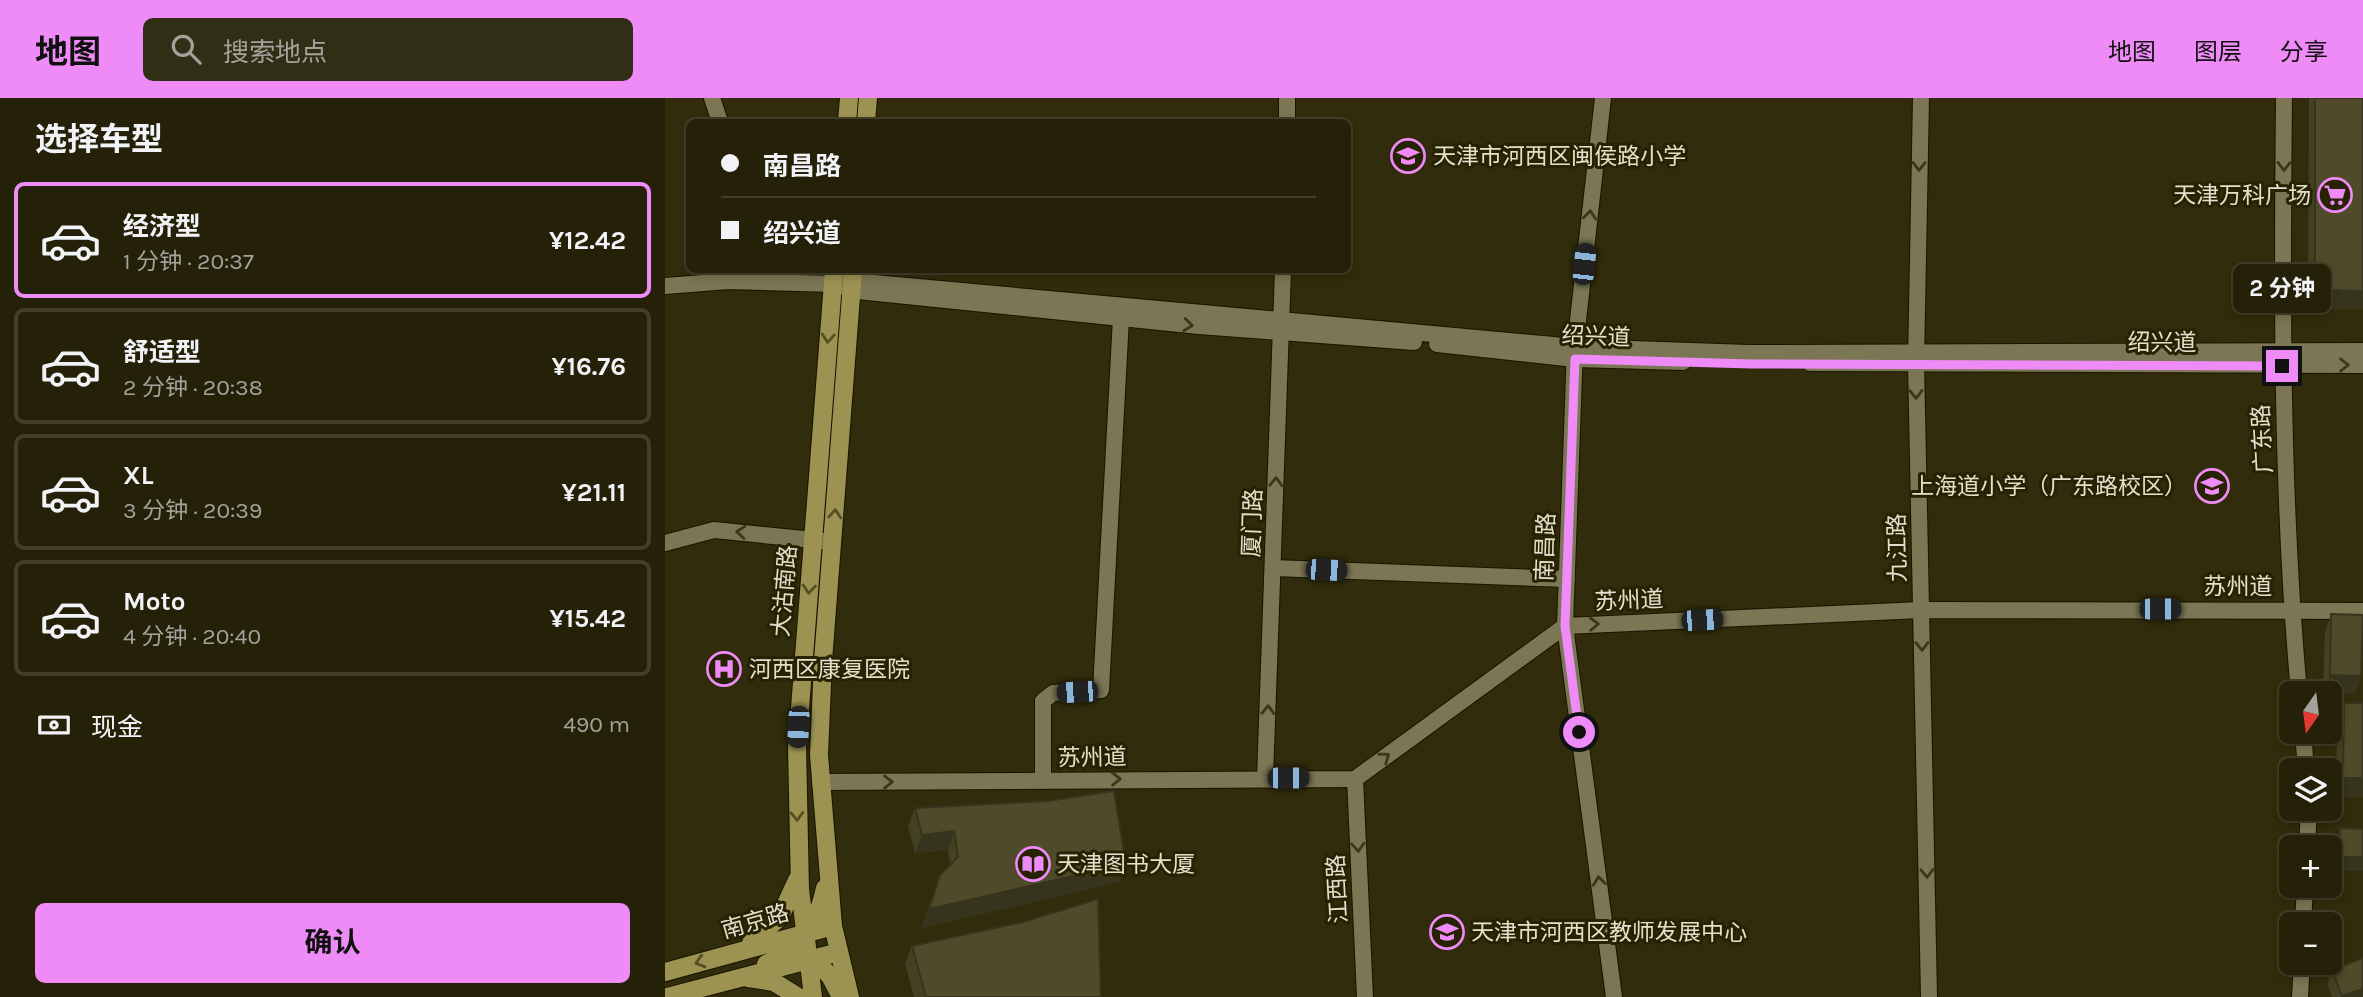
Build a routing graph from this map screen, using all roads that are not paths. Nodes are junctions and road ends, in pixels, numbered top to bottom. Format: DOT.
graph roads {
  1 [pos="712,98"];
  2 [pos="849,98"];
  3 [pos="868,98"];
  4 [pos="1287,98"];
  5 [pos="1603,98"];
  6 [pos="1921,98"];
  7 [pos="2284,98"];
  8 [pos="719,119"];
  9 [pos="847,119"];
  10 [pos="866,119"];
  11 [pos="1287,119"];
  12 [pos="1283,273"];
  13 [pos="772,275"];
  14 [pos="833,277"];
  15 [pos="852,281"];
  16 [pos="665,286"];
  17 [pos="1121,318"];
  18 [pos="1281,325"];
  19 [pos="2363,351"];
  20 [pos="1575,353"];
  21 [pos="1916,357"];
  22 [pos="2282,359"];
  23 [pos="2363,365"];
  24 [pos="813,539"];
  25 [pos="833,542"];
  26 [pos="665,543"];
  27 [pos="1273,568"];
  28 [pos="1567,579"];
  29 [pos="2293,609"];
  30 [pos="1921,610"];
  31 [pos="2363,611"];
  32 [pos="1565,626"];
  33 [pos="2298,681"];
  34 [pos="1265,778"];
  35 [pos="1355,779"];
  36 [pos="1043,780"];
  37 [pos="820,782"];
  38 [pos="799,871"];
  39 [pos="828,876"];
  40 [pos="833,926"];
  41 [pos="805,946"];
  42 [pos="735,952"];
  43 [pos="839,952"];
  44 [pos="665,972"];
  45 [pos="2301,975"];
  46 [pos="738,978"];
  47 [pos="667,997"];
  48 [pos="798,997"];
  49 [pos="813,997"];
  50 [pos="841,997"];
  51 [pos="850,997"];
  52 [pos="1365,997"];
  53 [pos="1614,997"];
  54 [pos="1929,997"];
  55 [pos="2300,997"];
  1 -- 8 [label="street"];
  2 -- 9 [label="main road"];
  3 -- 10 [label="main road"];
  4 -- 11 [label="street"];
  20 -- 5 [label="street, 南昌路, one-way"];
  6 -- 21 [label="street, 九江路, one-way"];
  7 -- 22 [label="street, 广东路, one-way"];
  12 -- 18 [label="street, 厦门路"];
  13 -- 14 [label="street, 绍兴道"];
  13 -- 16 [label="street, 绍兴道"];
  14 -- 15 [label="street, 绍兴道"];
  14 -- 24 [label="main road, 大沽南路, one-way"];
  15 -- 17 [label="street, 绍兴道"];
  15 -- 18 [label="street, 绍兴道"];
  25 -- 15 [label="main road, 大沽南路, one-way"];
  17 -- 18 [label="street, 绍兴道, one-way"];
  17 -- 36 [label="street"];
  18 -- 20 [label="street, 绍兴道"];
  27 -- 18 [label="street, 厦门路, one-way"];
  19 -- 22 [label="street, 绍兴道"];
  20 -- 21 [label="street, 绍兴道"];
  20 -- 28 [label="street, 南昌路"];
  21 -- 22 [label="street, 绍兴道"];
  21 -- 30 [label="street, 九江路, one-way"];
  22 -- 23 [label="street, 绍兴道, one-way"];
  22 -- 29 [label="street, 广东路"];
  24 -- 25 [label="street"];
  24 -- 26 [label="street, one-way"];
  24 -- 38 [label="main road, 大沽南路, one-way"];
  25 -- 37 [label="main road, 大沽南路"];
  27 -- 28 [label="street"];
  34 -- 27 [label="street, 厦门路, one-way"];
  28 -- 32 [label="street, 南昌路"];
  29 -- 30 [label="street, 苏州道"];
  29 -- 31 [label="street, 苏州道"];
  29 -- 33 [label="street, 广东路"];
  32 -- 30 [label="street, 苏州道, one-way"];
  30 -- 54 [label="street, 九江路, one-way"];
  35 -- 32 [label="street, 苏州道, one-way"];
  53 -- 32 [label="street, 南昌路, one-way"];
  34 -- 35 [label="street, 苏州道"];
  36 -- 34 [label="street, 苏州道, one-way"];
  35 -- 52 [label="street, 江西路, one-way"];
  37 -- 36 [label="street, 苏州道, one-way"];
  37 -- 39 [label="main road, 大沽南路"];
  38 -- 41 [label="main road, 大沽南路"];
  38 -- 42 [label="main road"];
  39 -- 40 [label="main road, 大沽南路"];
  39 -- 41 [label="main road"];
  40 -- 41 [label="main road, 南京路"];
  40 -- 43 [label="main road"];
  41 -- 42 [label="main road"];
  41 -- 43 [label="main road, 南京路"];
  41 -- 46 [label="main road, 南京路"];
  41 -- 49 [label="main road"];
  41 -- 50 [label="main road"];
  42 -- 44 [label="main road, 南京路, one-way"];
  43 -- 51 [label="main road"];
  45 -- 55 [label="street"];
  46 -- 47 [label="main road, 南京路"];
  46 -- 48 [label="main road"];
}
